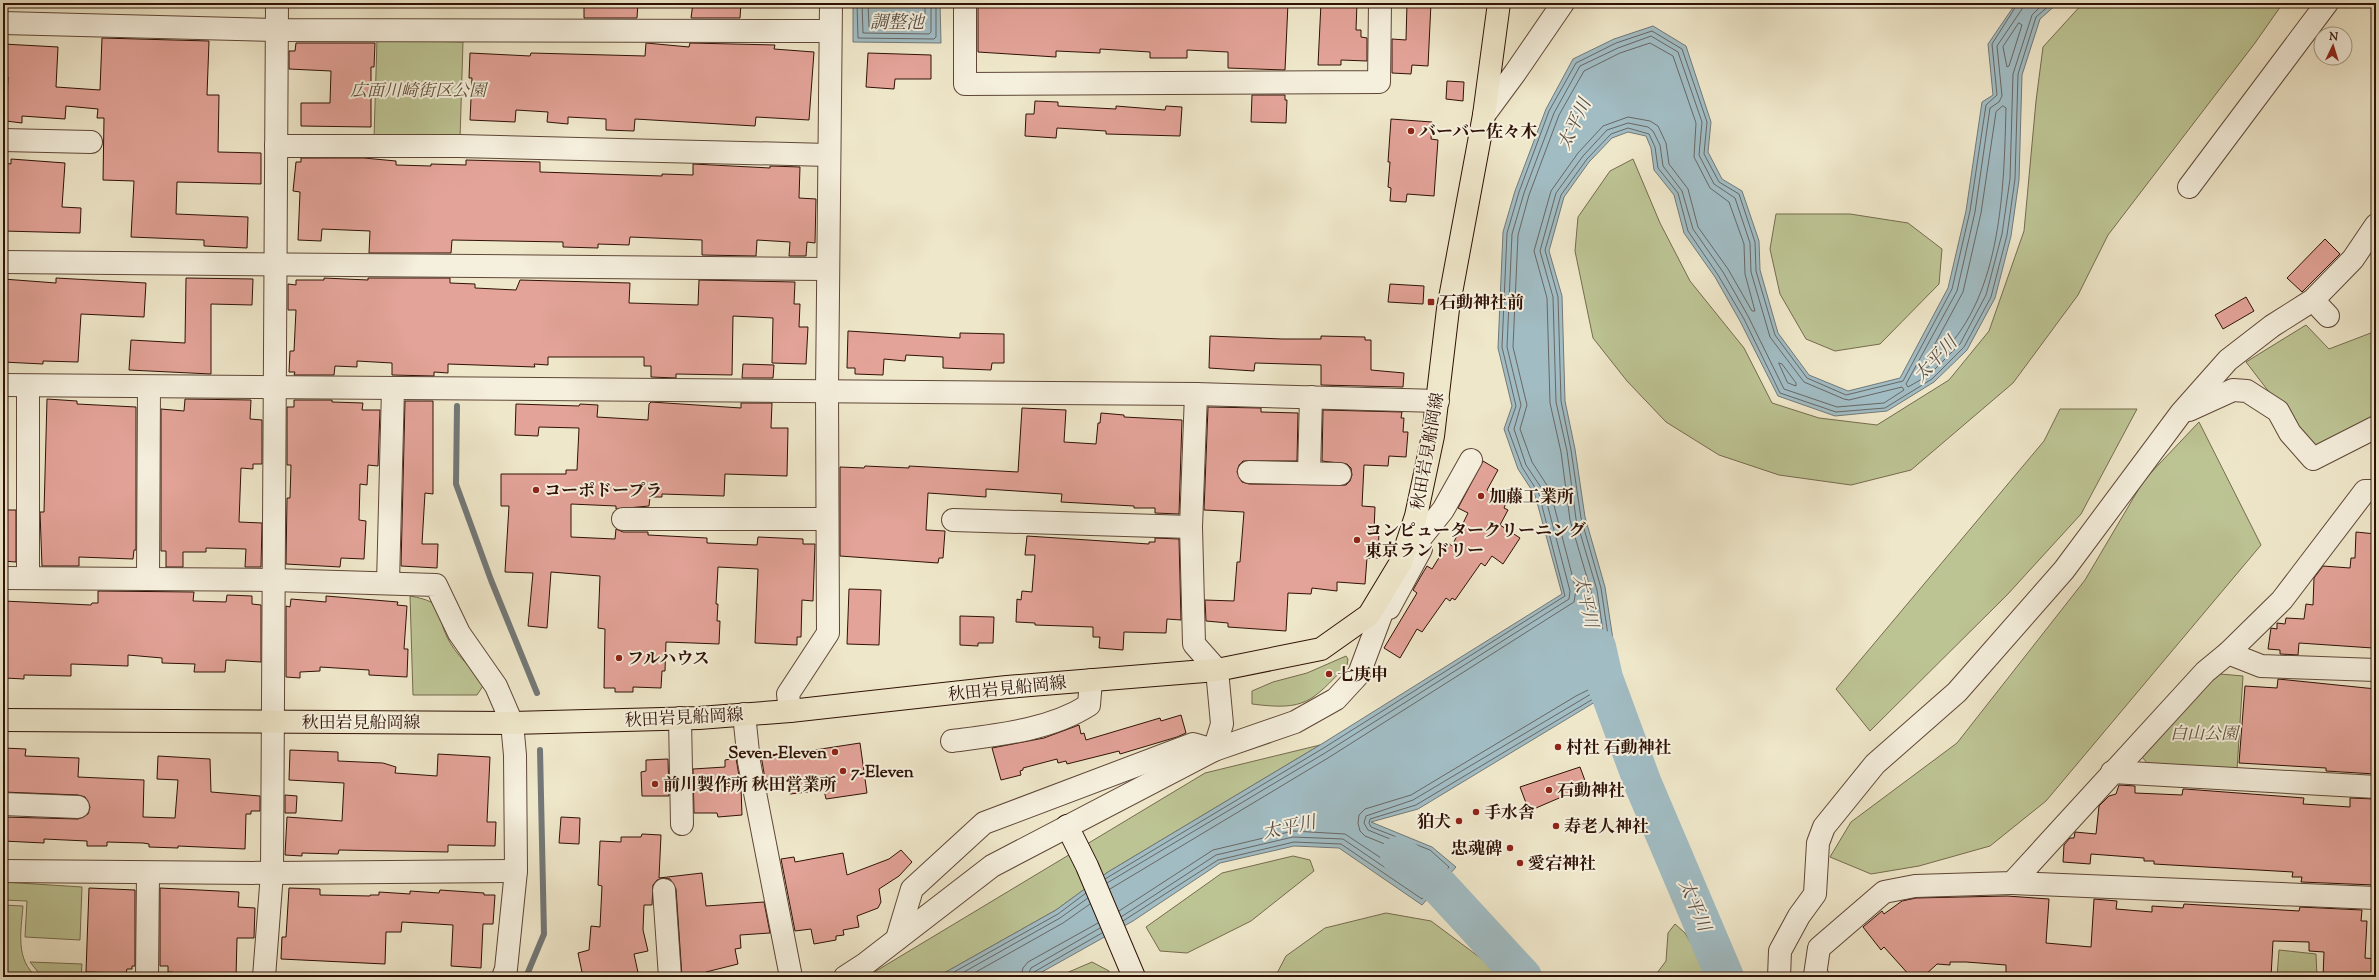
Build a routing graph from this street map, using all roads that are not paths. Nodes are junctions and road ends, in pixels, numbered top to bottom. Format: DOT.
graph roads {
  1 [pos="276,3"];
  2 [pos="831,3"];
  3 [pos="965,3"];
  4 [pos="1380,3"];
  5 [pos="1499,3"];
  6 [pos="1563,3"];
  7 [pos="2327,3"];
  8 [pos="3,23"];
  9 [pos="276,30"];
  10 [pos="830,31"];
  11 [pos="1484,115"];
  12 [pos="3,140"];
  13 [pos="91,142"];
  14 [pos="276,146"];
  15 [pos="829,155"];
  16 [pos="2189,187"];
  17 [pos="2376,225"];
  18 [pos="3,262"];
  19 [pos="275,264"];
  20 [pos="828,269"];
  21 [pos="2313,300"];
  22 [pos="2328,316"];
  23 [pos="3,385"];
  24 [pos="28,386"];
  25 [pos="149,387"];
  26 [pos="274,388"];
  27 [pos="393,388"];
  28 [pos="826,392"];
  29 [pos="1196,394"];
  30 [pos="1311,397"];
  31 [pos="1438,401"];
  32 [pos="2181,413"];
  33 [pos="2376,427"];
  34 [pos="1471,460"];
  35 [pos="1249,472"];
  36 [pos="1309,473"];
  37 [pos="1340,474"];
  38 [pos="2376,492"];
  39 [pos="1442,510"];
  40 [pos="623,519"];
  41 [pos="827,519"];
  42 [pos="953,520"];
  43 [pos="1191,527"];
  44 [pos="1401,562"];
  45 [pos="3,578"];
  46 [pos="28,578"];
  47 [pos="148,579"];
  48 [pos="273,580"];
  49 [pos="388,583"];
  50 [pos="1371,641"];
  51 [pos="2228,653"];
  52 [pos="1217,670"];
  53 [pos="2376,670"];
  54 [pos="1091,680"];
  55 [pos="790,711"];
  56 [pos="744,714"];
  57 [pos="680,718"];
  58 [pos="3,720"];
  59 [pos="272,721"];
  60 [pos="512,723"];
  61 [pos="952,741"];
  62 [pos="1214,750"];
  63 [pos="2112,772"];
  64 [pos="2376,787"];
  65 [pos="3,804"];
  66 [pos="78,807"];
  67 [pos="682,824"];
  68 [pos="1067,826"];
  69 [pos="3,871"];
  70 [pos="516,871"];
  71 [pos="148,873"];
  72 [pos="272,873"];
  73 [pos="2012,883"];
  74 [pos="664,890"];
  75 [pos="2376,898"];
  76 [pos="897,939"];
  77 [pos="147,977"];
  78 [pos="264,977"];
  79 [pos="503,977"];
  80 [pos="670,977"];
  81 [pos="791,977"];
  82 [pos="845,977"];
  83 [pos="1134,977"];
  84 [pos="1779,977"];
  85 [pos="1818,977"];
  1 -- 9 [label="street"];
  2 -- 10 [label="street"];
  3 -- 4 [label="street"];
  5 -- 11 [label="main road, 秋田岩見船岡線"];
  6 -- 11 [label="street"];
  7 -- 16 [label="street"];
  8 -- 9 [label="street"];
  9 -- 10 [label="street"];
  9 -- 14 [label="street"];
  10 -- 15 [label="street"];
  11 -- 31 [label="main road, 秋田岩見船岡線"];
  12 -- 13 [label="street"];
  14 -- 15 [label="street"];
  14 -- 19 [label="street"];
  15 -- 20 [label="street"];
  17 -- 21 [label="street"];
  18 -- 19 [label="street"];
  19 -- 20 [label="street"];
  19 -- 26 [label="street"];
  20 -- 28 [label="street"];
  21 -- 22 [label="street"];
  21 -- 32 [label="street"];
  23 -- 24 [label="street"];
  24 -- 25 [label="street"];
  24 -- 46 [label="street"];
  25 -- 26 [label="street"];
  25 -- 47 [label="street"];
  26 -- 27 [label="street"];
  26 -- 48 [label="street"];
  27 -- 28 [label="street"];
  27 -- 49 [label="street"];
  28 -- 29 [label="street"];
  28 -- 41 [label="street"];
  29 -- 30 [label="street"];
  29 -- 43 [label="street"];
  30 -- 31 [label="street"];
  30 -- 36 [label="street"];
  31 -- 44 [label="main road, 秋田岩見船岡線"];
  32 -- 33 [label="street"];
  32 -- 84 [label="street"];
  34 -- 39 [label="street"];
  35 -- 36 [label="street"];
  36 -- 37 [label="street"];
  38 -- 51 [label="street"];
  39 -- 44 [label="street"];
  39 -- 50 [label="street"];
  40 -- 41 [label="street"];
  41 -- 55 [label="street"];
  42 -- 43 [label="street"];
  43 -- 52 [label="street"];
  44 -- 50 [label="street"];
  44 -- 52 [label="main road, 秋田岩見船岡線"];
  45 -- 46 [label="street"];
  46 -- 47 [label="street"];
  47 -- 48 [label="street"];
  48 -- 49 [label="street"];
  48 -- 59 [label="street"];
  49 -- 60 [label="street"];
  50 -- 62 [label="street"];
  51 -- 53 [label="street"];
  51 -- 63 [label="street"];
  52 -- 54 [label="main road, 秋田岩見船岡線"];
  52 -- 62 [label="street"];
  54 -- 55 [label="main road, 秋田岩見船岡線"];
  54 -- 61 [label="street"];
  55 -- 56 [label="main road, 秋田岩見船岡線"];
  56 -- 57 [label="main road, 秋田岩見船岡線"];
  56 -- 81 [label="street"];
  57 -- 60 [label="main road, 秋田岩見船岡線"];
  57 -- 67 [label="street"];
  58 -- 59 [label="main road, 秋田岩見船岡線"];
  59 -- 60 [label="main road, 秋田岩見船岡線"];
  59 -- 72 [label="street"];
  60 -- 70 [label="street"];
  62 -- 68 [label="street"];
  62 -- 76 [label="street"];
  63 -- 64 [label="street"];
  63 -- 73 [label="street"];
  65 -- 66 [label="street"];
  68 -- 76 [label="street"];
  68 -- 83 [label="street"];
  69 -- 71 [label="street"];
  70 -- 72 [label="street"];
  70 -- 79 [label="street"];
  71 -- 72 [label="street"];
  71 -- 77 [label="street"];
  72 -- 78 [label="street"];
  73 -- 75 [label="street"];
  73 -- 85 [label="street"];
  74 -- 80 [label="street"];
  76 -- 82 [label="street"];
}
